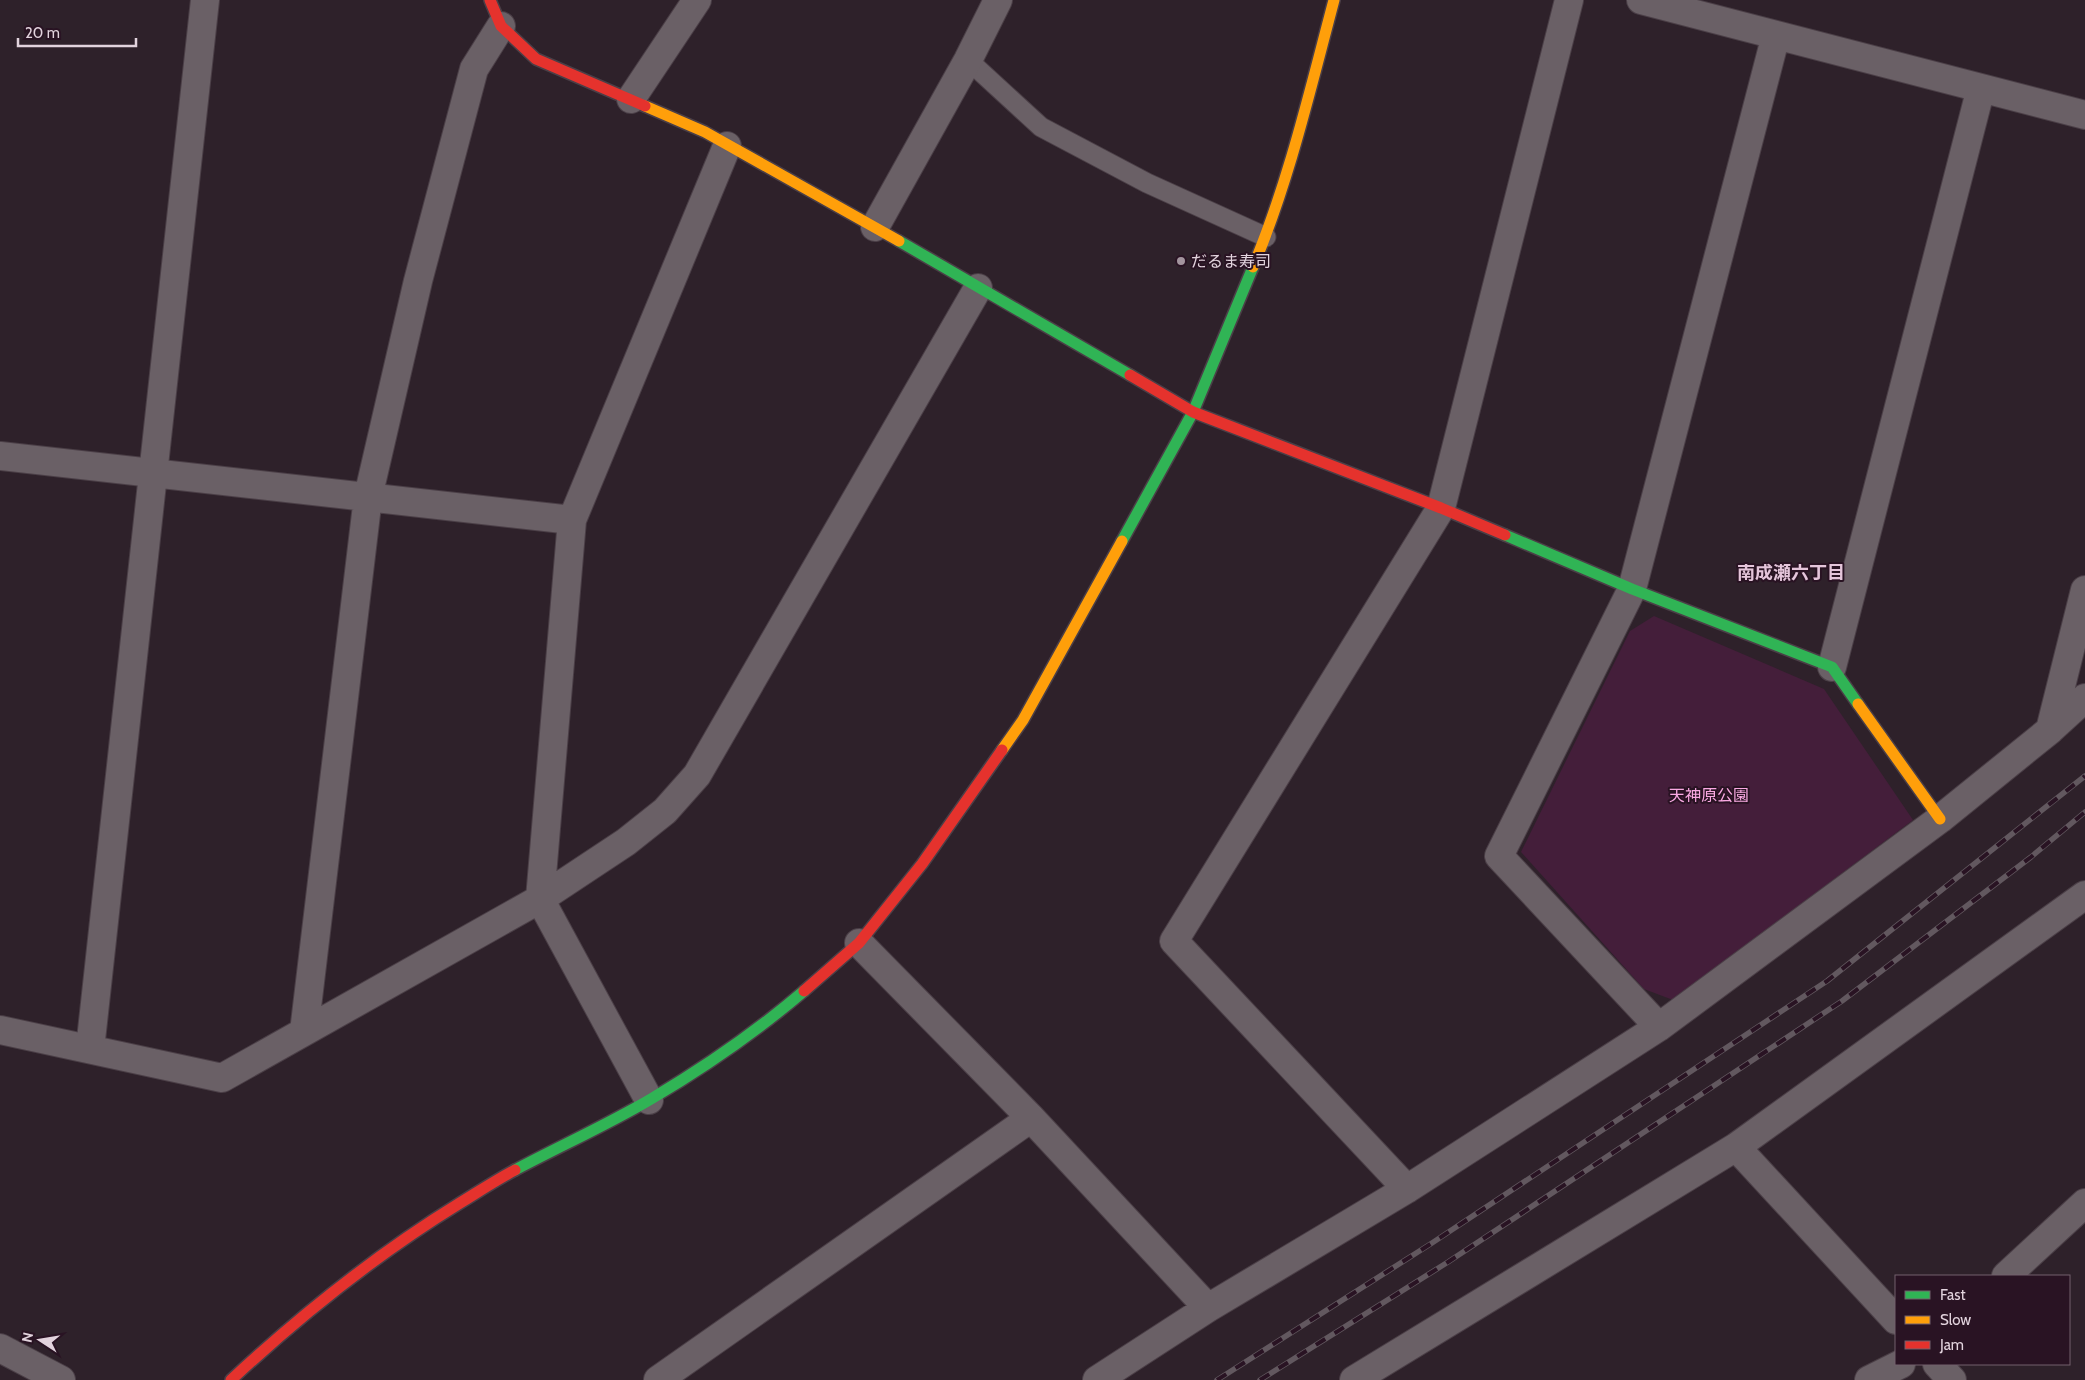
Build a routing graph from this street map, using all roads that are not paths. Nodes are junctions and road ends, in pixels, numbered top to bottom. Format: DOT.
graph roads {
  1 [pos="205,0"];
  2 [pos="490,0"];
  3 [pos="697,0"];
  4 [pos="998,0"];
  5 [pos="1334,0"];
  6 [pos="1569,0"];
  7 [pos="1641,0"];
  8 [pos="501,26"];
  9 [pos="1776,34"];
  10 [pos="968,60"];
  11 [pos="1981,88"];
  12 [pos="631,99"];
  13 [pos="2085,115"];
  14 [pos="726,146"];
  15 [pos="875,227"];
  16 [pos="1266,237"];
  17 [pos="978,288"];
  18 [pos="1193,412"];
  19 [pos="0,456"];
  20 [pos="152,473"];
  21 [pos="368,497"];
  22 [pos="1441,508"];
  23 [pos="572,520"];
  24 [pos="1632,589"];
  25 [pos="2085,590"];
  26 [pos="1832,667"];
  27 [pos="2085,698"];
  28 [pos="2050,730"];
  29 [pos="1940,819"];
  30 [pos="2085,895"];
  31 [pos="540,900"];
  32 [pos="859,943"];
  33 [pos="1660,1027"];
  34 [pos="0,1030"];
  35 [pos="304,1032"];
  36 [pos="90,1049"];
  37 [pos="649,1100"];
  38 [pos="1031,1118"];
  39 [pos="1736,1147"];
  40 [pos="1407,1189"];
  41 [pos="2085,1203"];
  42 [pos="2007,1275"];
  43 [pos="1208,1308"];
  44 [pos="1895,1319"];
  45 [pos="0,1348"];
  46 [pos="1900,1365"];
  47 [pos="1938,1365"];
  48 [pos="62,1380"];
  49 [pos="231,1380"];
  50 [pos="658,1380"];
  51 [pos="1096,1380"];
  52 [pos="1354,1380"];
  53 [pos="1869,1380"];
  54 [pos="1952,1380"];
  1 -- 20 [label="street"];
  2 -- 8 [label="street"];
  3 -- 12 [label="street"];
  4 -- 10 [label="street"];
  5 -- 16 [label="street"];
  6 -- 22 [label="street"];
  7 -- 9 [label="street"];
  8 -- 12 [label="street"];
  8 -- 21 [label="street"];
  9 -- 11 [label="street"];
  9 -- 24 [label="street"];
  10 -- 15 [label="street"];
  10 -- 16 [label="lane"];
  11 -- 13 [label="street"];
  11 -- 26 [label="street"];
  12 -- 14 [label="street"];
  14 -- 15 [label="street"];
  14 -- 23 [label="street"];
  15 -- 17 [label="street"];
  16 -- 18 [label="street"];
  17 -- 18 [label="street"];
  17 -- 31 [label="street"];
  18 -- 22 [label="street"];
  18 -- 32 [label="street"];
  19 -- 20 [label="street"];
  20 -- 21 [label="street"];
  20 -- 36 [label="street"];
  21 -- 23 [label="street"];
  21 -- 35 [label="street"];
  22 -- 24 [label="street"];
  22 -- 40 [label="street"];
  23 -- 31 [label="street"];
  24 -- 26 [label="street"];
  24 -- 33 [label="street"];
  25 -- 28 [label="street"];
  26 -- 29 [label="street"];
  27 -- 28 [label="street"];
  28 -- 29 [label="street"];
  29 -- 33 [label="street"];
  30 -- 39 [label="street"];
  31 -- 35 [label="street"];
  31 -- 37 [label="street"];
  32 -- 37 [label="street"];
  32 -- 38 [label="street"];
  33 -- 40 [label="street"];
  34 -- 36 [label="street"];
  35 -- 36 [label="street"];
  37 -- 49 [label="street"];
  38 -- 43 [label="street"];
  38 -- 50 [label="street"];
  39 -- 44 [label="street"];
  39 -- 52 [label="street"];
  40 -- 43 [label="street"];
  41 -- 42 [label="street"];
  43 -- 51 [label="street"];
  45 -- 48 [label="street"];
  46 -- 53 [label="street"];
  47 -- 54 [label="street"];
}
